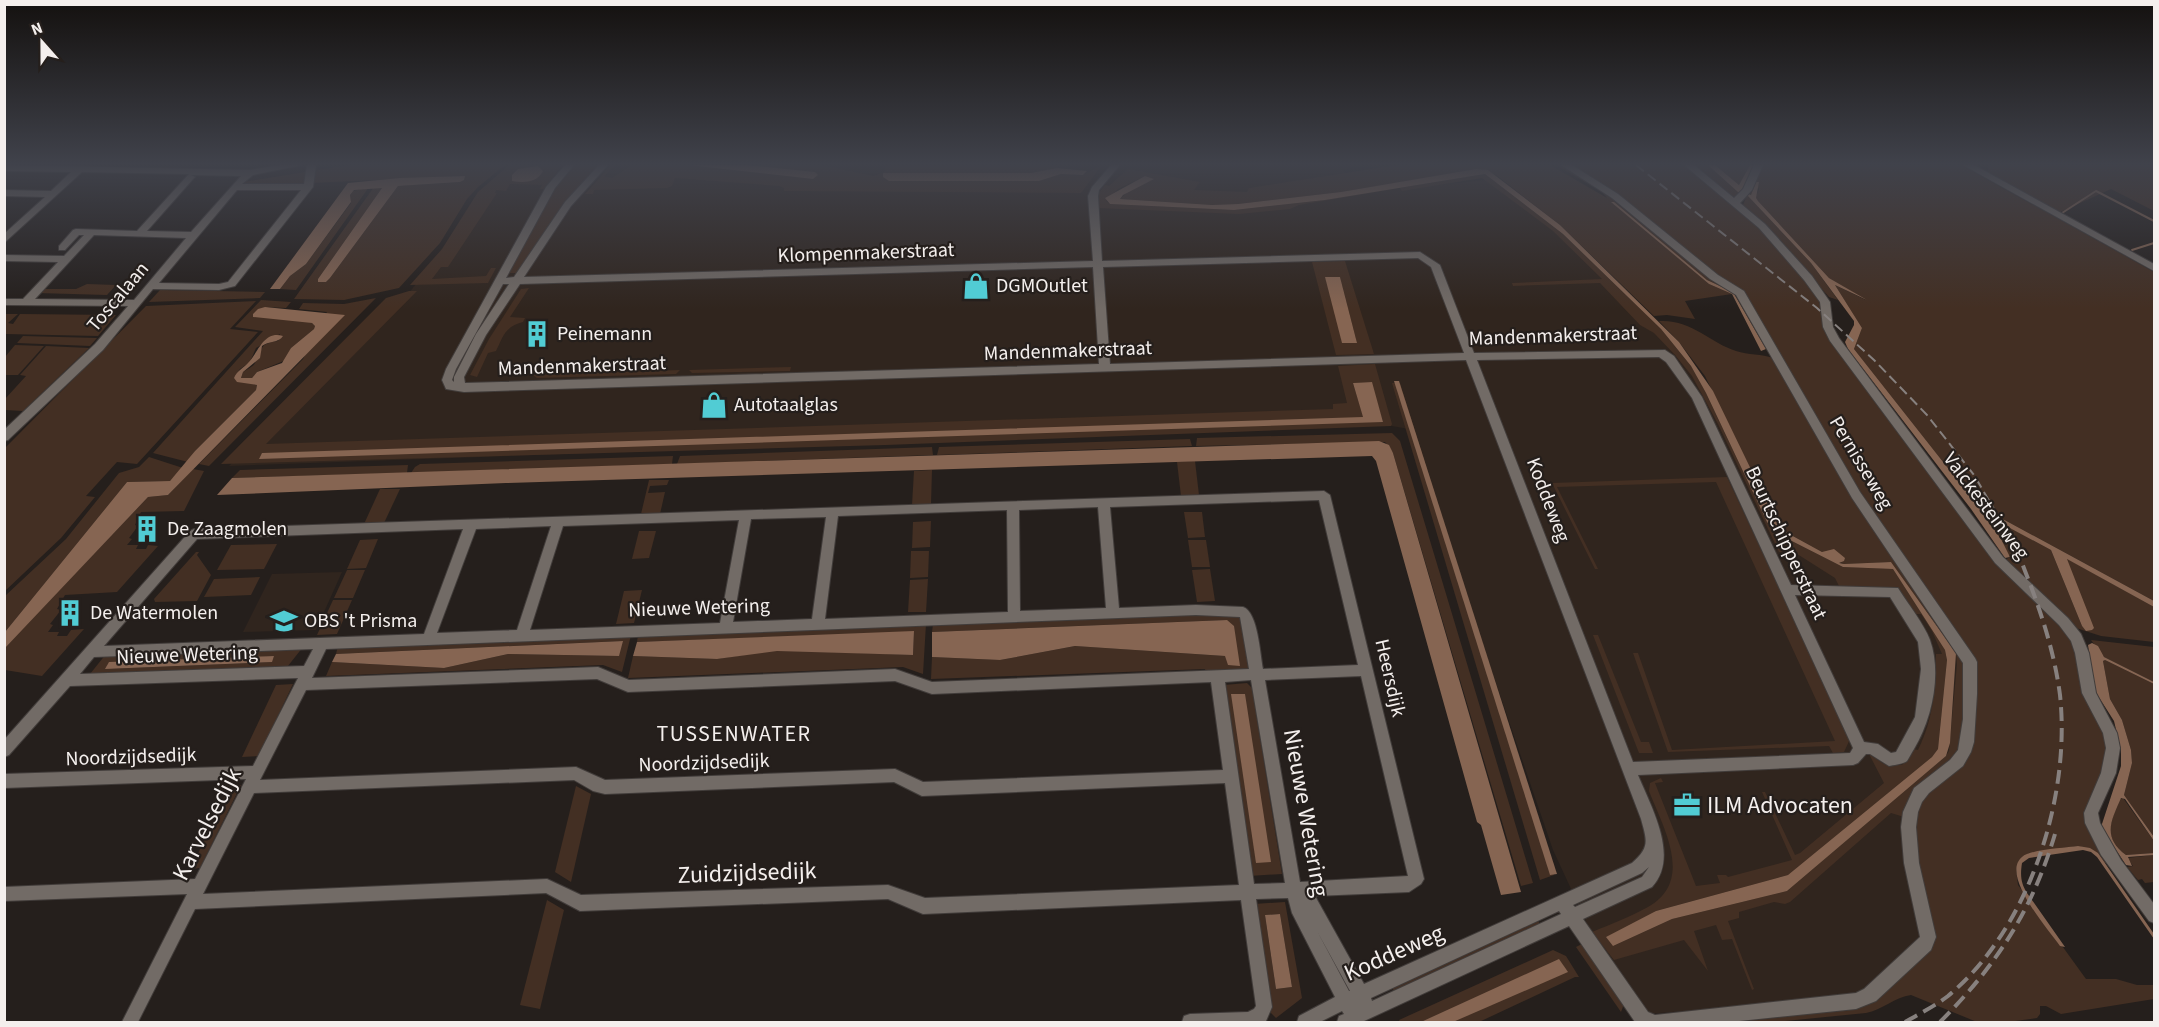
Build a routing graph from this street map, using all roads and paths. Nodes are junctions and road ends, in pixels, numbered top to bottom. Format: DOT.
graph roads {
  1 [pos="33,213"];
  2 [pos="158,213"];
  3 [pos="213,213"];
  4 [pos="288,213"];
  5 [pos="537,213"];
  6 [pos="562,213"];
  7 [pos="1093,213"];
  8 [pos="1636,213"];
  9 [pos="1753,213"];
  10 [pos="2054,213"];
  11 [pos="91,232"];
  12 [pos="139,234"];
  13 [pos="194,235"];
  14 [pos="4,240"];
  15 [pos="62,248"];
  16 [pos="4,258"];
  17 [pos="1343,258"];
  18 [pos="66,259"];
  19 [pos="1098,264"];
  20 [pos="2154,268"];
  21 [pos="517,280"];
  22 [pos="499,281"];
  23 [pos="151,286"];
  24 [pos="27,301"];
  25 [pos="4,302"];
  26 [pos="136,303"];
  27 [pos="1471,357"];
  28 [pos="1671,359"];
  29 [pos="1105,368"];
  30 [pos="464,388"];
  31 [pos="4,437"];
  32 [pos="1104,503"];
  33 [pos="1013,506"];
  34 [pos="832,513"];
  35 [pos="746,516"];
  36 [pos="558,522"];
  37 [pos="471,525"];
  38 [pos="1788,590"];
  39 [pos="1113,614"];
  40 [pos="1014,618"];
  41 [pos="818,625"];
  42 [pos="725,628"];
  43 [pos="522,636"];
  44 [pos="428,640"];
  45 [pos="322,644"];
  46 [pos="91,652"];
  47 [pos="1366,670"];
  48 [pos="1258,675"];
  49 [pos="1217,676"];
  50 [pos="305,678"];
  51 [pos="67,680"];
  52 [pos="1860,748"];
  53 [pos="4,751"];
  54 [pos="1629,769"];
  55 [pos="258,772"];
  56 [pos="1231,776"];
  57 [pos="4,781"];
  58 [pos="251,787"];
  59 [pos="1654,840"];
  60 [pos="200,886"];
  61 [pos="1248,891"];
  62 [pos="1299,891"];
  63 [pos="4,894"];
  64 [pos="193,902"];
  65 [pos="1563,903"];
  66 [pos="2154,916"];
  67 [pos="1573,918"];
  68 [pos="1353,997"];
  69 [pos="1356,1017"];
  70 [pos="130,1023"];
  71 [pos="1190,1023"];
  72 [pos="1305,1023"];
  73 [pos="1651,1023"];
  74 [pos="1658,1023"];
  1 -- 14 [label="street"];
  2 -- 12 [label="street"];
  3 -- 13 [label="street, Toscalaan"];
  4 -- 23 [label="street"];
  5 -- 22 [label="street"];
  6 -- 21 [label="street"];
  7 -- 19 [label="street"];
  8 -- 74 [label="street, Pernisseweg"];
  9 -- 66 [label="street, Valckesteinweg"];
  10 -- 20 [label="street"];
  11 -- 12 [label="street"];
  11 -- 15 [label="street"];
  11 -- 18 [label="street"];
  12 -- 13 [label="street"];
  13 -- 23 [label="street, Toscalaan"];
  16 -- 18 [label="street"];
  17 -- 19 [label="street, Klompenmakerstraat"];
  17 -- 27 [label="street, Koddeweg"];
  18 -- 24 [label="street"];
  19 -- 21 [label="street, Klompenmakerstraat"];
  19 -- 29 [label="street"];
  21 -- 22 [label="street, Klompenmakerstraat"];
  21 -- 30 [label="street"];
  22 -- 30 [label="street"];
  23 -- 26 [label="street, Toscalaan"];
  24 -- 25 [label="street"];
  24 -- 26 [label="street"];
  26 -- 31 [label="street, Toscalaan"];
  27 -- 28 [label="street, Mandenmakerstraat"];
  27 -- 29 [label="street, Mandenmakerstraat"];
  27 -- 54 [label="street, Koddeweg"];
  28 -- 38 [label="street, Beurtschipperstraat"];
  29 -- 30 [label="street, Mandenmakerstraat"];
  32 -- 33 [label="street"];
  32 -- 39 [label="street"];
  32 -- 47 [label="street, Heersdijk"];
  33 -- 34 [label="street"];
  33 -- 40 [label="street"];
  34 -- 35 [label="street"];
  34 -- 41 [label="street"];
  35 -- 36 [label="street"];
  35 -- 42 [label="street"];
  36 -- 37 [label="street"];
  36 -- 43 [label="street"];
  37 -- 44 [label="street"];
  37 -- 46 [label="street"];
  38 -- 52 [label="street, Beurtschipperstraat"];
  38 -- 52 [label="street"];
  39 -- 40 [label="street, Nieuwe Wetering"];
  39 -- 48 [label="street, Nieuwe Wetering"];
  40 -- 41 [label="street, Nieuwe Wetering"];
  41 -- 42 [label="street, Nieuwe Wetering"];
  42 -- 43 [label="street, Nieuwe Wetering"];
  43 -- 44 [label="street, Nieuwe Wetering"];
  44 -- 45 [label="street, Nieuwe Wetering"];
  45 -- 46 [label="street, Nieuwe Wetering"];
  45 -- 50 [label="street, Karvelsedijk"];
  46 -- 51 [label="street"];
  47 -- 48 [label="street"];
  47 -- 62 [label="street, Heersdijk"];
  48 -- 49 [label="street, Nieuwe Wetering"];
  48 -- 62 [label="street, Nieuwe Wetering"];
  49 -- 50 [label="street, Nieuwe Wetering"];
  49 -- 56 [label="street"];
  50 -- 51 [label="street, Nieuwe Wetering"];
  50 -- 55 [label="street, Karvelsedijk"];
  51 -- 53 [label="street"];
  52 -- 54 [label="street"];
  54 -- 59 [label="street, Koddeweg"];
  55 -- 57 [label="street, Noordzijdsedijk"];
  55 -- 58 [label="street, Karvelsedijk"];
  56 -- 58 [label="street, Noordzijdsedijk"];
  56 -- 61 [label="street"];
  58 -- 60 [label="street, Karvelsedijk"];
  59 -- 65 [label="street, Koddeweg"];
  59 -- 67 [label="street, Koddeweg"];
  60 -- 63 [label="street"];
  60 -- 64 [label="street, Karvelsedijk"];
  61 -- 62 [label="street, Zuidzijdsedijk"];
  61 -- 64 [label="street, Zuidzijdsedijk"];
  61 -- 71 [label="street"];
  62 -- 68 [label="street, Nieuwe Wetering"];
  64 -- 70 [label="street, Karvelsedijk"];
  65 -- 67 [label="street"];
  65 -- 68 [label="street, Koddeweg"];
  67 -- 69 [label="street, Koddeweg"];
  67 -- 73 [label="street"];
  68 -- 69 [label="street, Nieuwe Wetering"];
  68 -- 72 [label="street, Koddeweg"];
}
